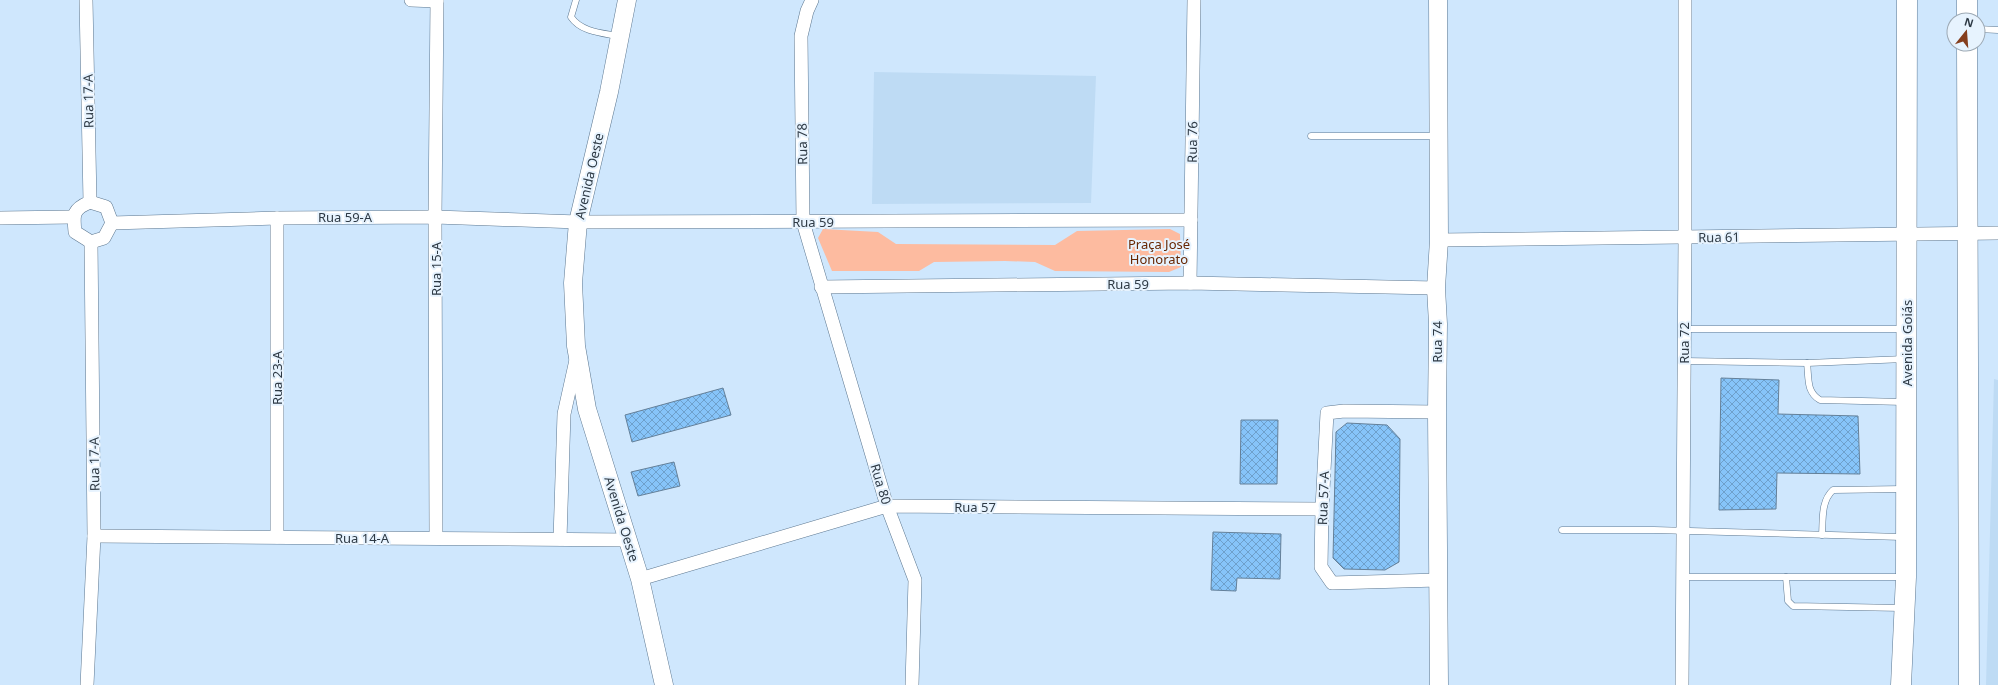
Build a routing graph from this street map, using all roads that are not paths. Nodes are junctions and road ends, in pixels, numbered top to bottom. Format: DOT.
graph roads {
  1 [pos="86,0"];
  2 [pos="411,0"];
  3 [pos="437,0"];
  4 [pos="576,0"];
  5 [pos="627,0"];
  6 [pos="812,0"];
  7 [pos="1194,0"];
  8 [pos="1438,0"];
  9 [pos="1685,0"];
  10 [pos="1907,0"];
  11 [pos="1967,0"];
  12 [pos="1967,12"];
  13 [pos="1986,29"];
  14 [pos="1998,30"];
  15 [pos="620,36"];
  16 [pos="1967,52"];
  17 [pos="1312,136"];
  18 [pos="1438,136"];
  19 [pos="90,202"];
  20 [pos="73,217"];
  21 [pos="435,217"];
  22 [pos="0,218"];
  23 [pos="277,218"];
  24 [pos="1191,220"];
  25 [pos="578,222"];
  26 [pos="803,222"];
  27 [pos="112,223"];
  28 [pos="1967,233"];
  29 [pos="1998,233"];
  30 [pos="1908,236"];
  31 [pos="1685,238"];
  32 [pos="1439,240"];
  33 [pos="91,242"];
  34 [pos="1190,284"];
  35 [pos="821,287"];
  36 [pos="1436,288"];
  37 [pos="1684,329"];
  38 [pos="1907,329"];
  39 [pos="578,354"];
  40 [pos="1907,359"];
  41 [pos="1684,361"];
  42 [pos="1807,363"];
  43 [pos="1907,402"];
  44 [pos="1437,412"];
  45 [pos="1906,489"];
  46 [pos="887,506"];
  47 [pos="1322,509"];
  48 [pos="1562,530"];
  49 [pos="1683,531"];
  50 [pos="1822,535"];
  51 [pos="94,536"];
  52 [pos="277,537"];
  53 [pos="1906,537"];
  54 [pos="436,538"];
  55 [pos="560,539"];
  56 [pos="629,540"];
  57 [pos="1683,577"];
  58 [pos="1906,577"];
  59 [pos="1786,578"];
  60 [pos="640,579"];
  61 [pos="1438,580"];
  62 [pos="1905,609"];
  63 [pos="88,685"];
  64 [pos="664,685"];
  65 [pos="912,685"];
  66 [pos="1439,685"];
  67 [pos="1682,685"];
  68 [pos="1901,685"];
  69 [pos="1969,685"];
  1 -- 19 [label="street, Rua 17-A"];
  2 -- 3 [label="street"];
  3 -- 21 [label="street, Rua 15-A"];
  4 -- 15 [label="lane"];
  5 -- 15 [label="street, Avenida Oeste"];
  6 -- 26 [label="street, Rua 78"];
  7 -- 24 [label="street, Rua 76"];
  8 -- 18 [label="street, Rua 74"];
  9 -- 31 [label="street, Rua 72"];
  10 -- 30 [label="main road, Avenida Goiás"];
  11 -- 12 [label="main road"];
  13 -- 14 [label="lane"];
  15 -- 25 [label="street, Avenida Oeste"];
  16 -- 28 [label="main road"];
  17 -- 18 [label="lane"];
  18 -- 32 [label="street, Rua 74"];
  19 -- 20 [label="street"];
  19 -- 27 [label="street"];
  20 -- 22 [label="street"];
  20 -- 33 [label="street"];
  21 -- 23 [label="street, Rua 59-A"];
  21 -- 25 [label="street, Rua 59-A"];
  21 -- 54 [label="street, Rua 15-A"];
  23 -- 27 [label="street, Rua 59-A"];
  23 -- 52 [label="street, Rua 23-A"];
  24 -- 26 [label="street, Rua 59"];
  24 -- 34 [label="street, Rua 76"];
  25 -- 26 [label="street, Rua 59"];
  25 -- 39 [label="street, Avenida Oeste"];
  26 -- 35 [label="street, Rua 78"];
  27 -- 33 [label="street"];
  28 -- 29 [label="street, Rua 61"];
  28 -- 30 [label="street, Rua 61"];
  28 -- 69 [label="main road"];
  30 -- 31 [label="street, Rua 61"];
  30 -- 38 [label="main road, Avenida Goiás"];
  31 -- 32 [label="street, Rua 61"];
  31 -- 37 [label="street, Rua 72"];
  32 -- 36 [label="street, Rua 74"];
  33 -- 51 [label="street, Rua 17-A"];
  34 -- 35 [label="street, Rua 59"];
  34 -- 36 [label="street, Rua 59"];
  35 -- 46 [label="street, Rua 80"];
  36 -- 44 [label="street, Rua 74"];
  37 -- 38 [label="lane"];
  37 -- 41 [label="street, Rua 72"];
  38 -- 40 [label="main road, Avenida Goiás"];
  39 -- 55 [label="street, Avenida Oeste"];
  39 -- 56 [label="street, Avenida Oeste"];
  40 -- 42 [label="lane"];
  40 -- 43 [label="main road, Avenida Goiás"];
  41 -- 42 [label="lane"];
  41 -- 49 [label="street, Rua 72"];
  42 -- 43 [label="lane"];
  43 -- 45 [label="main road, Avenida Goiás"];
  44 -- 47 [label="street, Rua 57-A"];
  44 -- 61 [label="street, Rua 74"];
  45 -- 50 [label="lane"];
  45 -- 53 [label="main road, Avenida Goiás"];
  46 -- 47 [label="street, Rua 57"];
  46 -- 60 [label="street, Rua 57"];
  46 -- 65 [label="street, Rua 80"];
  47 -- 61 [label="street, Rua 57-A"];
  48 -- 49 [label="lane"];
  49 -- 50 [label="lane"];
  49 -- 57 [label="street, Rua 72"];
  50 -- 53 [label="lane"];
  51 -- 52 [label="street, Rua 14-A"];
  51 -- 63 [label="street, Rua 17-A"];
  52 -- 54 [label="street, Rua 14-A"];
  53 -- 58 [label="main road, Avenida Goiás"];
  54 -- 55 [label="street, Rua 14-A"];
  55 -- 56 [label="street, Rua 14-A"];
  56 -- 60 [label="street, Avenida Oeste"];
  57 -- 59 [label="lane"];
  57 -- 67 [label="street, Rua 72"];
  58 -- 59 [label="lane"];
  58 -- 62 [label="main road, Avenida Goiás"];
  59 -- 62 [label="lane"];
  60 -- 64 [label="street, Avenida Oeste"];
  61 -- 66 [label="street, Rua 74"];
  62 -- 68 [label="main road, Avenida Goiás"];
}
